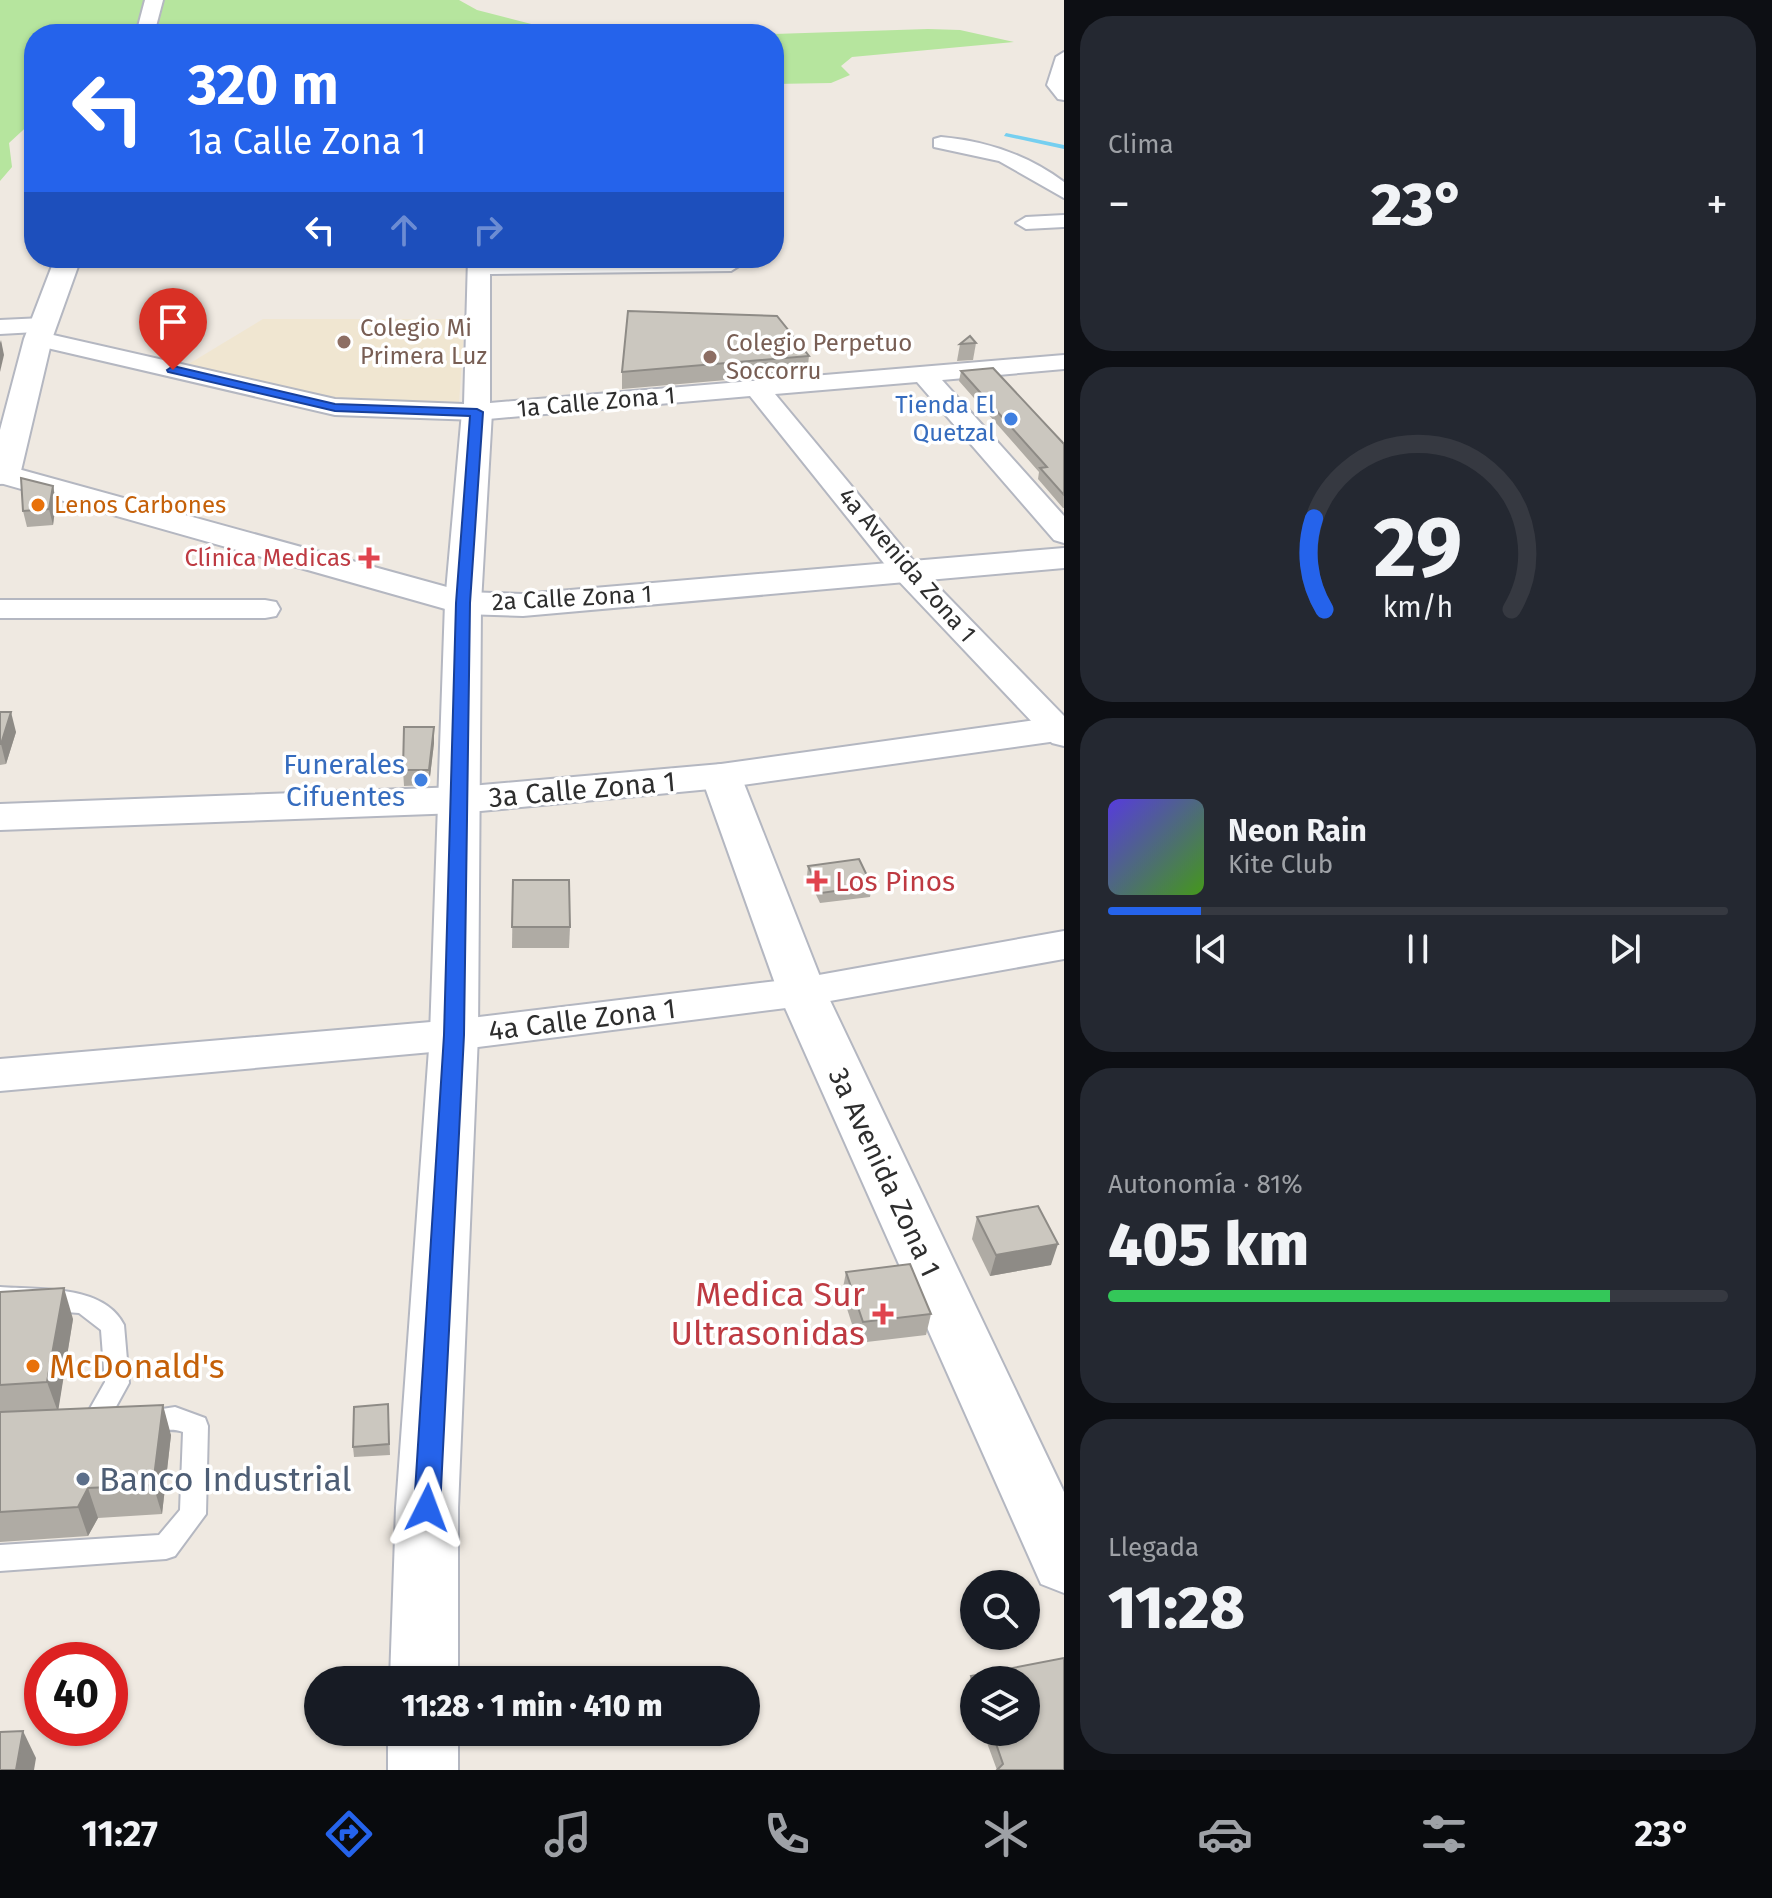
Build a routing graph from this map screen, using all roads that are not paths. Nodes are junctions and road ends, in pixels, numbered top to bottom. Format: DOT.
graph roads {
  1 [pos="154,0"];
  2 [pos="148,24"];
  3 [pos="1064,57"];
  4 [pos="1064,95"];
  5 [pos="941,143"];
  6 [pos="1064,192"];
  7 [pos="1064,221"];
  8 [pos="1026,223"];
  9 [pos="64,268"];
  10 [pos="478,268"];
  11 [pos="0,327"];
  12 [pos="40,332"];
  13 [pos="1064,362"];
  14 [pos="924,375"];
  15 [pos="757,388"];
  16 [pos="477,412"];
  17 [pos="1,478"];
  18 [pos="1064,534"];
  19 [pos="1064,558"];
  20 [pos="906,571"];
  21 [pos="463,603"];
  22 [pos="0,609"];
  23 [pos="265,609"];
  24 [pos="1062,731"];
  25 [pos="721,776"];
  26 [pos="459,800"];
  27 [pos="0,817"];
  28 [pos="1064,945"];
  29 [pos="802,992"];
  30 [pos="454,1035"];
  31 [pos="0,1075"];
  32 [pos="0,1297"];
  33 [pos="92,1426"];
  34 [pos="61,1427"];
  35 [pos="0,1558"];
  36 [pos="1064,1562"];
  37 [pos="424,1666"];
  38 [pos="423,1746"];
  39 [pos="423,1770"];
  1 -- 2 [label="street"];
  3 -- 4 [label="street"];
  5 -- 6 [label="street"];
  7 -- 8 [label="street"];
  9 -- 12 [label="street"];
  10 -- 16 [label="street"];
  11 -- 12 [label="street, 1a Calle Zona 1"];
  12 -- 16 [label="street, 1a Calle Zona 1"];
  12 -- 17 [label="street"];
  13 -- 14 [label="street, 1a Calle Zona 1"];
  14 -- 15 [label="street, 1a Calle Zona 1"];
  14 -- 18 [label="street"];
  15 -- 16 [label="street, 1a Calle Zona 1"];
  15 -- 20 [label="street, 4a Avenida Zona 1"];
  16 -- 21 [label="street"];
  17 -- 21 [label="street, 2a Calle Zona 1"];
  19 -- 20 [label="street, 2a Calle Zona 1"];
  20 -- 21 [label="street, 2a Calle Zona 1"];
  20 -- 24 [label="street, 4a Avenida Zona 1"];
  21 -- 26 [label="street"];
  22 -- 23 [label="street"];
  24 -- 25 [label="street, 3a Calle Zona 1"];
  25 -- 26 [label="street, 3a Calle Zona 1"];
  25 -- 29 [label="street, 3a Avenida Zona 1"];
  26 -- 27 [label="street, 3a Calle Zona 1"];
  26 -- 30 [label="street"];
  28 -- 29 [label="street, 4a Calle Zona 1"];
  29 -- 30 [label="street, 4a Calle Zona 1"];
  29 -- 36 [label="street, 3a Avenida Zona 1"];
  30 -- 31 [label="street, 4a Calle Zona 1"];
  30 -- 37 [label="street"];
  32 -- 33 [label="lane"];
  33 -- 34 [label="lane"];
  33 -- 35 [label="lane"];
  38 -- 39 [label="street"];
}
